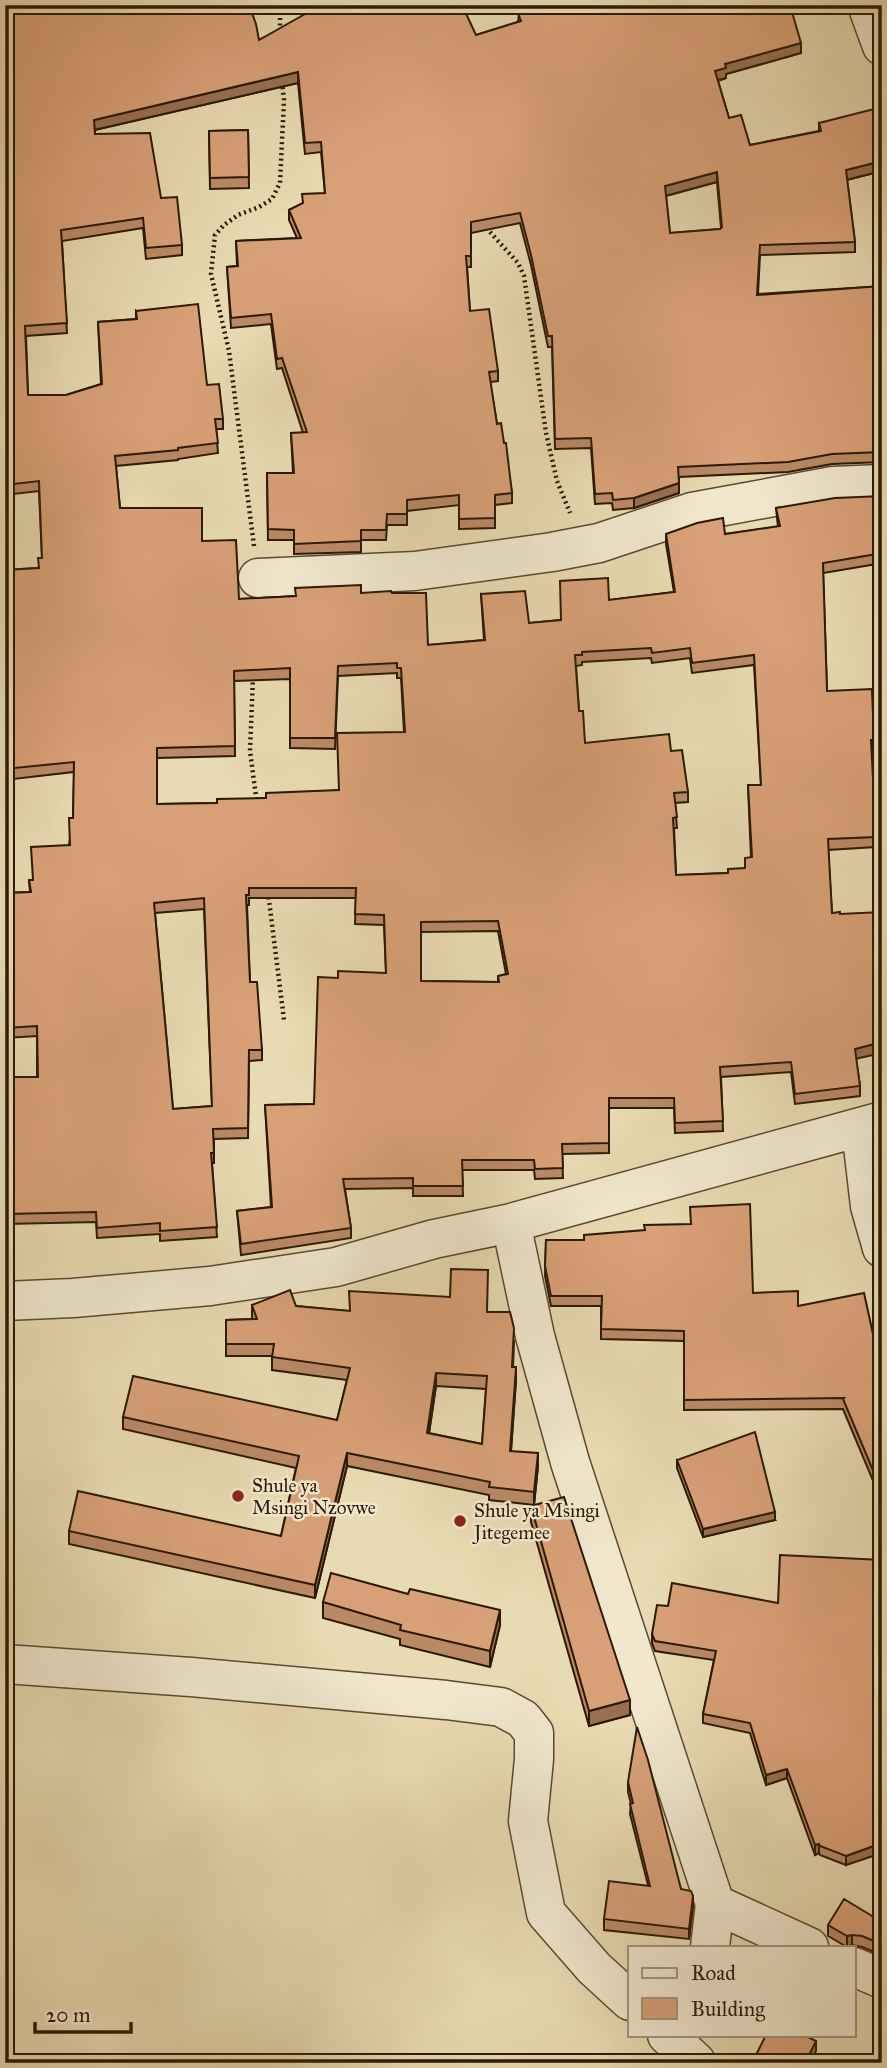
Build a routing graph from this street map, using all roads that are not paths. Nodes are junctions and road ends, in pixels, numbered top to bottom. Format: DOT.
graph roads {
  1 [pos="867,5"];
  2 [pos="882,46"];
  3 [pos="882,484"];
  4 [pos="258,578"];
  5 [pos="871,1125"];
  6 [pos="511,1223"];
  7 [pos="882,1248"];
  8 [pos="5,1301"];
  9 [pos="5,1664"];
  10 [pos="715,1905"];
  11 [pos="710,1946"];
  12 [pos="807,1946"];
  13 [pos="856,1968"];
  14 [pos="882,1979"];
  15 [pos="628,1999"];
  16 [pos="669,2036"];
  17 [pos="697,2053"];
  1 -- 2 [label="street"];
  3 -- 4 [label="street"];
  5 -- 6 [label="street"];
  5 -- 7 [label="street"];
  6 -- 8 [label="street"];
  6 -- 10 [label="street"];
  9 -- 15 [label="street"];
  10 -- 11 [label="street"];
  10 -- 12 [label="street"];
  13 -- 14 [label="street"];
  16 -- 17 [label="street"];
}
